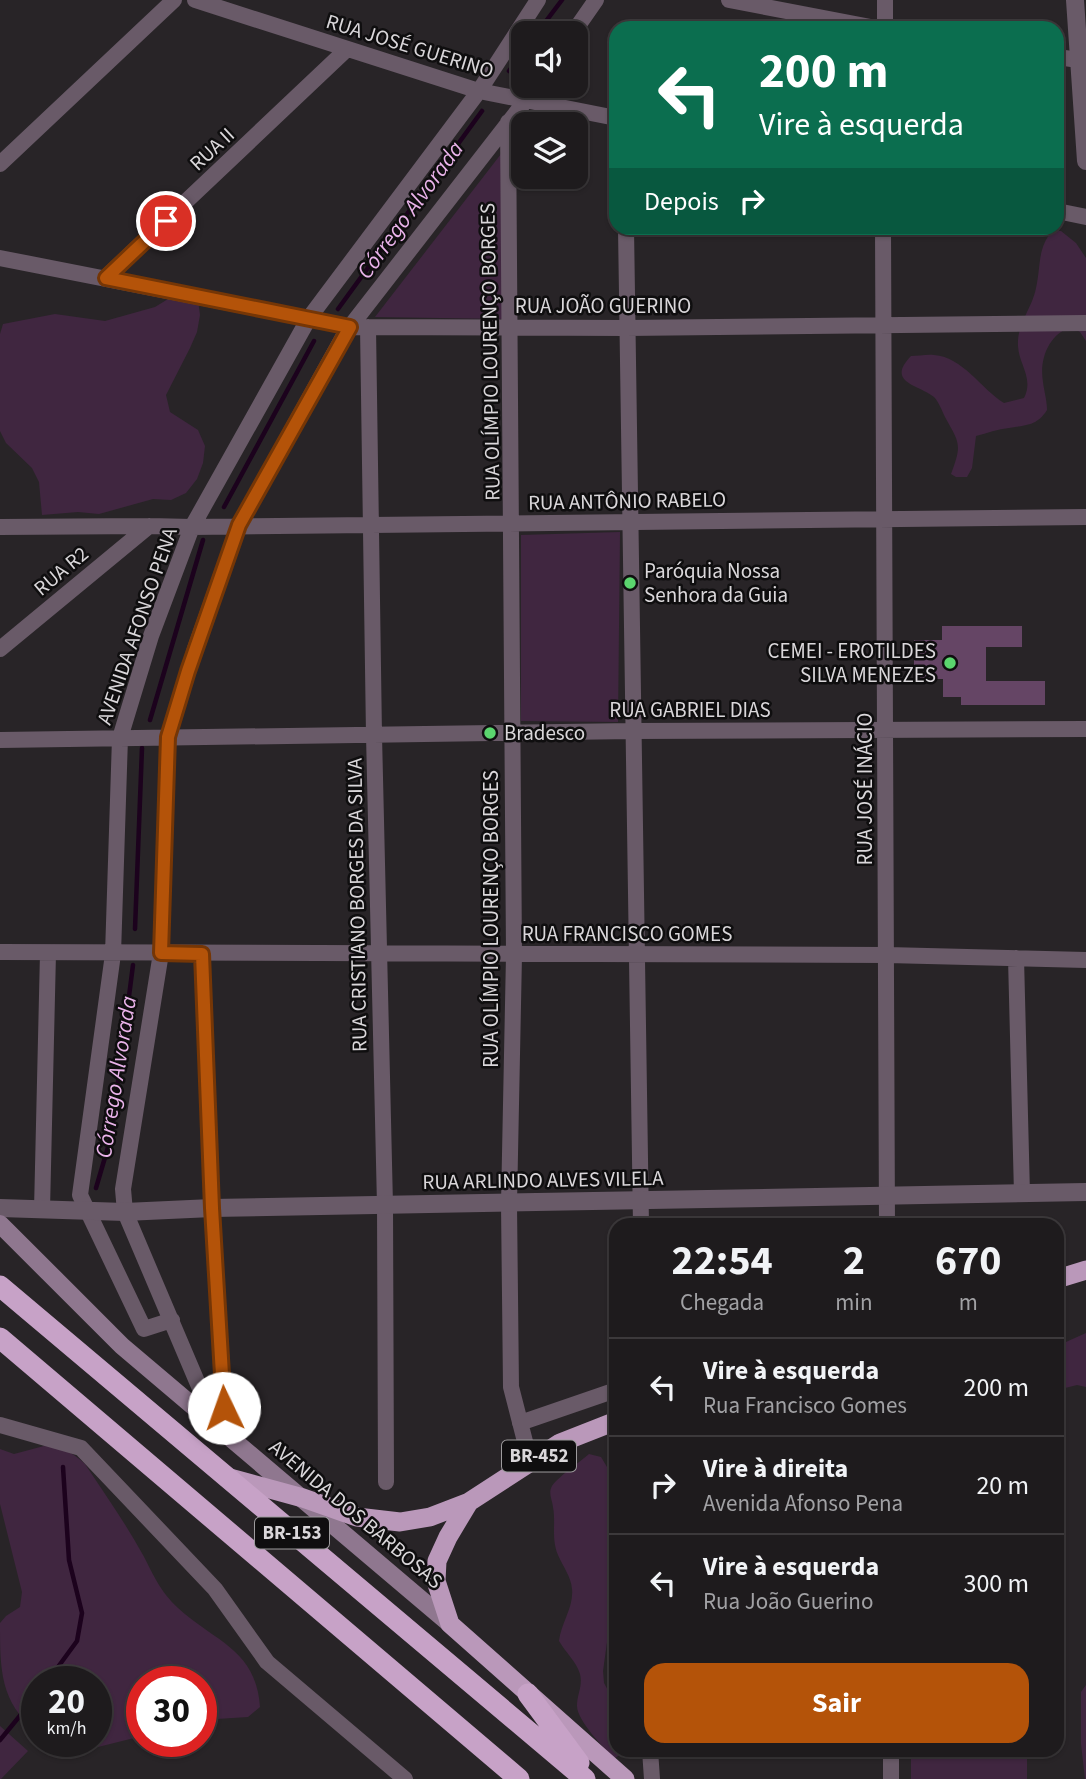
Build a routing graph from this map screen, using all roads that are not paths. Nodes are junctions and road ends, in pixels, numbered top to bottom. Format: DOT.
graph roads {
  1 [pos="174,0"];
  2 [pos="195,0"];
  3 [pos="538,0"];
  4 [pos="596,0"];
  5 [pos="730,0"];
  6 [pos="885,0"];
  7 [pos="1075,0"];
  8 [pos="795,6"];
  9 [pos="581,21"];
  10 [pos="850,21"];
  11 [pos="885,21"];
  12 [pos="346,50"];
  13 [pos="1064,58"];
  14 [pos="1079,60"];
  15 [pos="479,91"];
  16 [pos="527,100"];
  17 [pos="609,117"];
  18 [pos="508,122"];
  19 [pos="1086,162"];
  20 [pos="0,164"];
  21 [pos="1064,212"];
  22 [pos="1086,217"];
  23 [pos="626,235"];
  24 [pos="883,235"];
  25 [pos="0,258"];
  26 [pos="106,278"];
  27 [pos="309,318"];
  28 [pos="1086,323"];
  29 [pos="884,326"];
  30 [pos="350,327"];
  31 [pos="368,327"];
  32 [pos="511,327"];
  33 [pos="626,328"];
  34 [pos="1086,517"];
  35 [pos="883,518"];
  36 [pos="630,522"];
  37 [pos="513,524"];
  38 [pos="239,525"];
  39 [pos="372,525"];
  40 [pos="149,526"];
  41 [pos="0,527"];
  42 [pos="192,527"];
  43 [pos="0,649"];
  44 [pos="1086,729"];
  45 [pos="886,730"];
  46 [pos="633,731"];
  47 [pos="513,733"];
  48 [pos="374,735"];
  49 [pos="168,737"];
  50 [pos="120,738"];
  51 [pos="0,740"];
  52 [pos="0,952"];
  53 [pos="48,953"];
  54 [pos="161,953"];
  55 [pos="113,954"];
  56 [pos="202,954"];
  57 [pos="380,954"];
  58 [pos="514,955"];
  59 [pos="639,955"];
  60 [pos="887,955"];
  61 [pos="1016,958"];
  62 [pos="1086,960"];
  63 [pos="1086,1192"];
  64 [pos="1022,1194"];
  65 [pos="888,1196"];
  66 [pos="641,1201"];
  67 [pos="509,1204"];
  68 [pos="385,1205"];
  69 [pos="0,1208"];
  70 [pos="212,1208"];
  71 [pos="42,1210"];
  72 [pos="87,1210"];
  73 [pos="125,1212"];
  74 [pos="641,1218"];
  75 [pos="887,1218"];
  76 [pos="0,1224"];
  77 [pos="1086,1270"];
  78 [pos="1064,1277"];
  79 [pos="0,1286"];
  80 [pos="172,1320"];
  81 [pos="144,1329"];
  82 [pos="0,1338"];
  83 [pos="121,1346"];
  84 [pos="609,1392"];
  85 [pos="520,1423"];
  86 [pos="609,1424"];
  87 [pos="0,1425"];
  88 [pos="220,1429"];
  89 [pos="530,1461"];
  90 [pos="225,1476"];
  91 [pos="386,1482"];
  92 [pos="303,1498"];
  93 [pos="469,1502"];
  94 [pos="450,1624"];
  95 [pos="528,1694"];
  96 [pos="650,1757"];
  97 [pos="891,1757"];
  98 [pos="405,1779"];
  99 [pos="519,1779"];
  100 [pos="585,1779"];
  101 [pos="591,1779"];
  102 [pos="625,1779"];
  103 [pos="652,1779"];
  104 [pos="891,1779"];
  1 -- 20 [label="street"];
  2 -- 12 [label="street, RUA JOSÉ GUERINO"];
  3 -- 15 [label="street, AVENIDA AFONSO PENA"];
  4 -- 9 [label="street"];
  5 -- 8 [label="street"];
  6 -- 11 [label="street"];
  7 -- 14 [label="street"];
  8 -- 10 [label="street"];
  12 -- 15 [label="street, RUA JOSÉ GUERINO"];
  12 -- 26 [label="street, RUA II"];
  13 -- 14 [label="street"];
  14 -- 19 [label="street"];
  15 -- 16 [label="street, RUA JOSÉ GUERINO"];
  15 -- 27 [label="street, AVENIDA AFONSO PENA"];
  16 -- 17 [label="street, RUA JOSÉ GUERINO"];
  16 -- 18 [label="street"];
  18 -- 30 [label="street"];
  18 -- 32 [label="street, RUA OLÍMPIO LOURENÇO BORGES"];
  21 -- 22 [label="street"];
  23 -- 33 [label="street"];
  24 -- 29 [label="street, RUA JOSÉ INÁCIO"];
  25 -- 26 [label="street, RUA JOÃO GUERINO"];
  26 -- 27 [label="street, RUA JOÃO GUERINO"];
  27 -- 30 [label="street, RUA JOÃO GUERINO"];
  27 -- 42 [label="street, AVENIDA AFONSO PENA"];
  28 -- 29 [label="street, RUA JOÃO GUERINO"];
  29 -- 33 [label="street, RUA JOÃO GUERINO"];
  29 -- 35 [label="street, RUA JOSÉ INÁCIO"];
  30 -- 31 [label="street, RUA JOÃO GUERINO"];
  30 -- 38 [label="street"];
  31 -- 32 [label="street, RUA JOÃO GUERINO"];
  31 -- 39 [label="street, RUA CRISTIANO BORGES DA SILVA"];
  32 -- 33 [label="street, RUA JOÃO GUERINO"];
  32 -- 37 [label="street, RUA OLÍMPIO LOURENÇO BORGES"];
  33 -- 36 [label="street"];
  34 -- 35 [label="street, RUA ANTÔNIO RABELO"];
  35 -- 36 [label="street, RUA ANTÔNIO RABELO"];
  35 -- 45 [label="street, RUA JOSÉ INÁCIO"];
  36 -- 37 [label="street, RUA ANTÔNIO RABELO"];
  36 -- 46 [label="street"];
  37 -- 39 [label="street, RUA ANTÔNIO RABELO"];
  37 -- 47 [label="street, RUA OLÍMPIO LOURENÇO BORGES"];
  38 -- 39 [label="street, RUA ANTÔNIO RABELO"];
  38 -- 42 [label="street, RUA ANTÔNIO RABELO"];
  38 -- 49 [label="street"];
  39 -- 48 [label="street, RUA CRISTIANO BORGES DA SILVA"];
  40 -- 41 [label="street, RUA ANTÔNIO RABELO"];
  40 -- 42 [label="street, RUA ANTÔNIO RABELO"];
  40 -- 43 [label="street, RUA R2"];
  42 -- 50 [label="street, AVENIDA AFONSO PENA"];
  44 -- 45 [label="street, RUA GABRIEL DIAS"];
  45 -- 46 [label="street, RUA GABRIEL DIAS"];
  45 -- 60 [label="street, RUA JOSÉ INÁCIO"];
  46 -- 47 [label="street, RUA GABRIEL DIAS"];
  46 -- 59 [label="street"];
  47 -- 48 [label="street, RUA GABRIEL DIAS"];
  47 -- 58 [label="street, RUA OLÍMPIO LOURENÇO BORGES"];
  48 -- 49 [label="street, RUA GABRIEL DIAS"];
  48 -- 57 [label="street, RUA CRISTIANO BORGES DA SILVA"];
  49 -- 50 [label="street, RUA GABRIEL DIAS"];
  49 -- 54 [label="street"];
  50 -- 51 [label="street, RUA GABRIEL DIAS"];
  50 -- 55 [label="street, AVENIDA AFONSO PENA"];
  52 -- 53 [label="street, RUA FRANCISCO GOMES"];
  53 -- 55 [label="street, RUA FRANCISCO GOMES"];
  53 -- 71 [label="street"];
  54 -- 55 [label="street, RUA FRANCISCO GOMES"];
  54 -- 56 [label="street, RUA FRANCISCO GOMES"];
  54 -- 73 [label="street"];
  55 -- 72 [label="street, AVENIDA AFONSO PENA"];
  56 -- 57 [label="street, RUA FRANCISCO GOMES"];
  56 -- 70 [label="street"];
  57 -- 58 [label="street, RUA FRANCISCO GOMES"];
  57 -- 68 [label="street, RUA CRISTIANO BORGES DA SILVA"];
  58 -- 59 [label="street, RUA FRANCISCO GOMES"];
  58 -- 67 [label="street, RUA OLÍMPIO LOURENÇO BORGES"];
  59 -- 60 [label="street, RUA FRANCISCO GOMES"];
  59 -- 66 [label="street"];
  60 -- 61 [label="street, RUA FRANCISCO GOMES"];
  60 -- 65 [label="street, RUA JOSÉ INÁCIO"];
  61 -- 62 [label="street, RUA FRANCISCO GOMES"];
  61 -- 64 [label="street"];
  63 -- 64 [label="street, RUA ARLINDO ALVES VILELA"];
  64 -- 65 [label="street, RUA ARLINDO ALVES VILELA"];
  65 -- 66 [label="street, RUA ARLINDO ALVES VILELA"];
  65 -- 75 [label="street, RUA JOSÉ INÁCIO"];
  66 -- 67 [label="street, RUA ARLINDO ALVES VILELA"];
  66 -- 74 [label="street"];
  67 -- 68 [label="street, RUA ARLINDO ALVES VILELA"];
  67 -- 85 [label="street, RUA OLÍMPIO LOURENÇO BORGES"];
  68 -- 70 [label="street, RUA ARLINDO ALVES VILELA"];
  68 -- 91 [label="street, RUA CRISTIANO BORGES DA SILVA"];
  69 -- 71 [label="street, RUA ARLINDO ALVES VILELA"];
  70 -- 73 [label="street, RUA ARLINDO ALVES VILELA"];
  70 -- 88 [label="street"];
  71 -- 72 [label="street, RUA ARLINDO ALVES VILELA"];
  72 -- 73 [label="street, RUA ARLINDO ALVES VILELA"];
  72 -- 81 [label="street, AVENIDA AFONSO PENA"];
  73 -- 80 [label="street"];
  76 -- 83 [label="main road, AVENIDA DOS BARBOSAS"];
  77 -- 78 [label="highway"];
  79 -- 90 [label="highway, BR-153"];
  80 -- 81 [label="street"];
  80 -- 88 [label="street"];
  81 -- 83 [label="street"];
  82 -- 99 [label="highway, BR-153"];
  83 -- 88 [label="main road, AVENIDA DOS BARBOSAS"];
  84 -- 85 [label="street"];
  85 -- 89 [label="street, RUA OLÍMPIO LOURENÇO BORGES"];
  86 -- 89 [label="highway, BR-452"];
  87 -- 98 [label="street"];
  88 -- 92 [label="main road, AVENIDA DOS BARBOSAS"];
  89 -- 93 [label="highway, BR-452"];
  90 -- 92 [label="highway, BR-452"];
  90 -- 100 [label="highway, BR-153"];
  92 -- 93 [label="highway, BR-452"];
  92 -- 94 [label="main road, AVENIDA DOS BARBOSAS"];
  93 -- 94 [label="highway, BR-452"];
  94 -- 95 [label="highway, AVENIDA DOS BARBOSAS"];
  95 -- 101 [label="highway"];
  95 -- 102 [label="highway, AVENIDA DOS BARBOSAS"];
  96 -- 103 [label="street"];
  97 -- 104 [label="street"];
}
